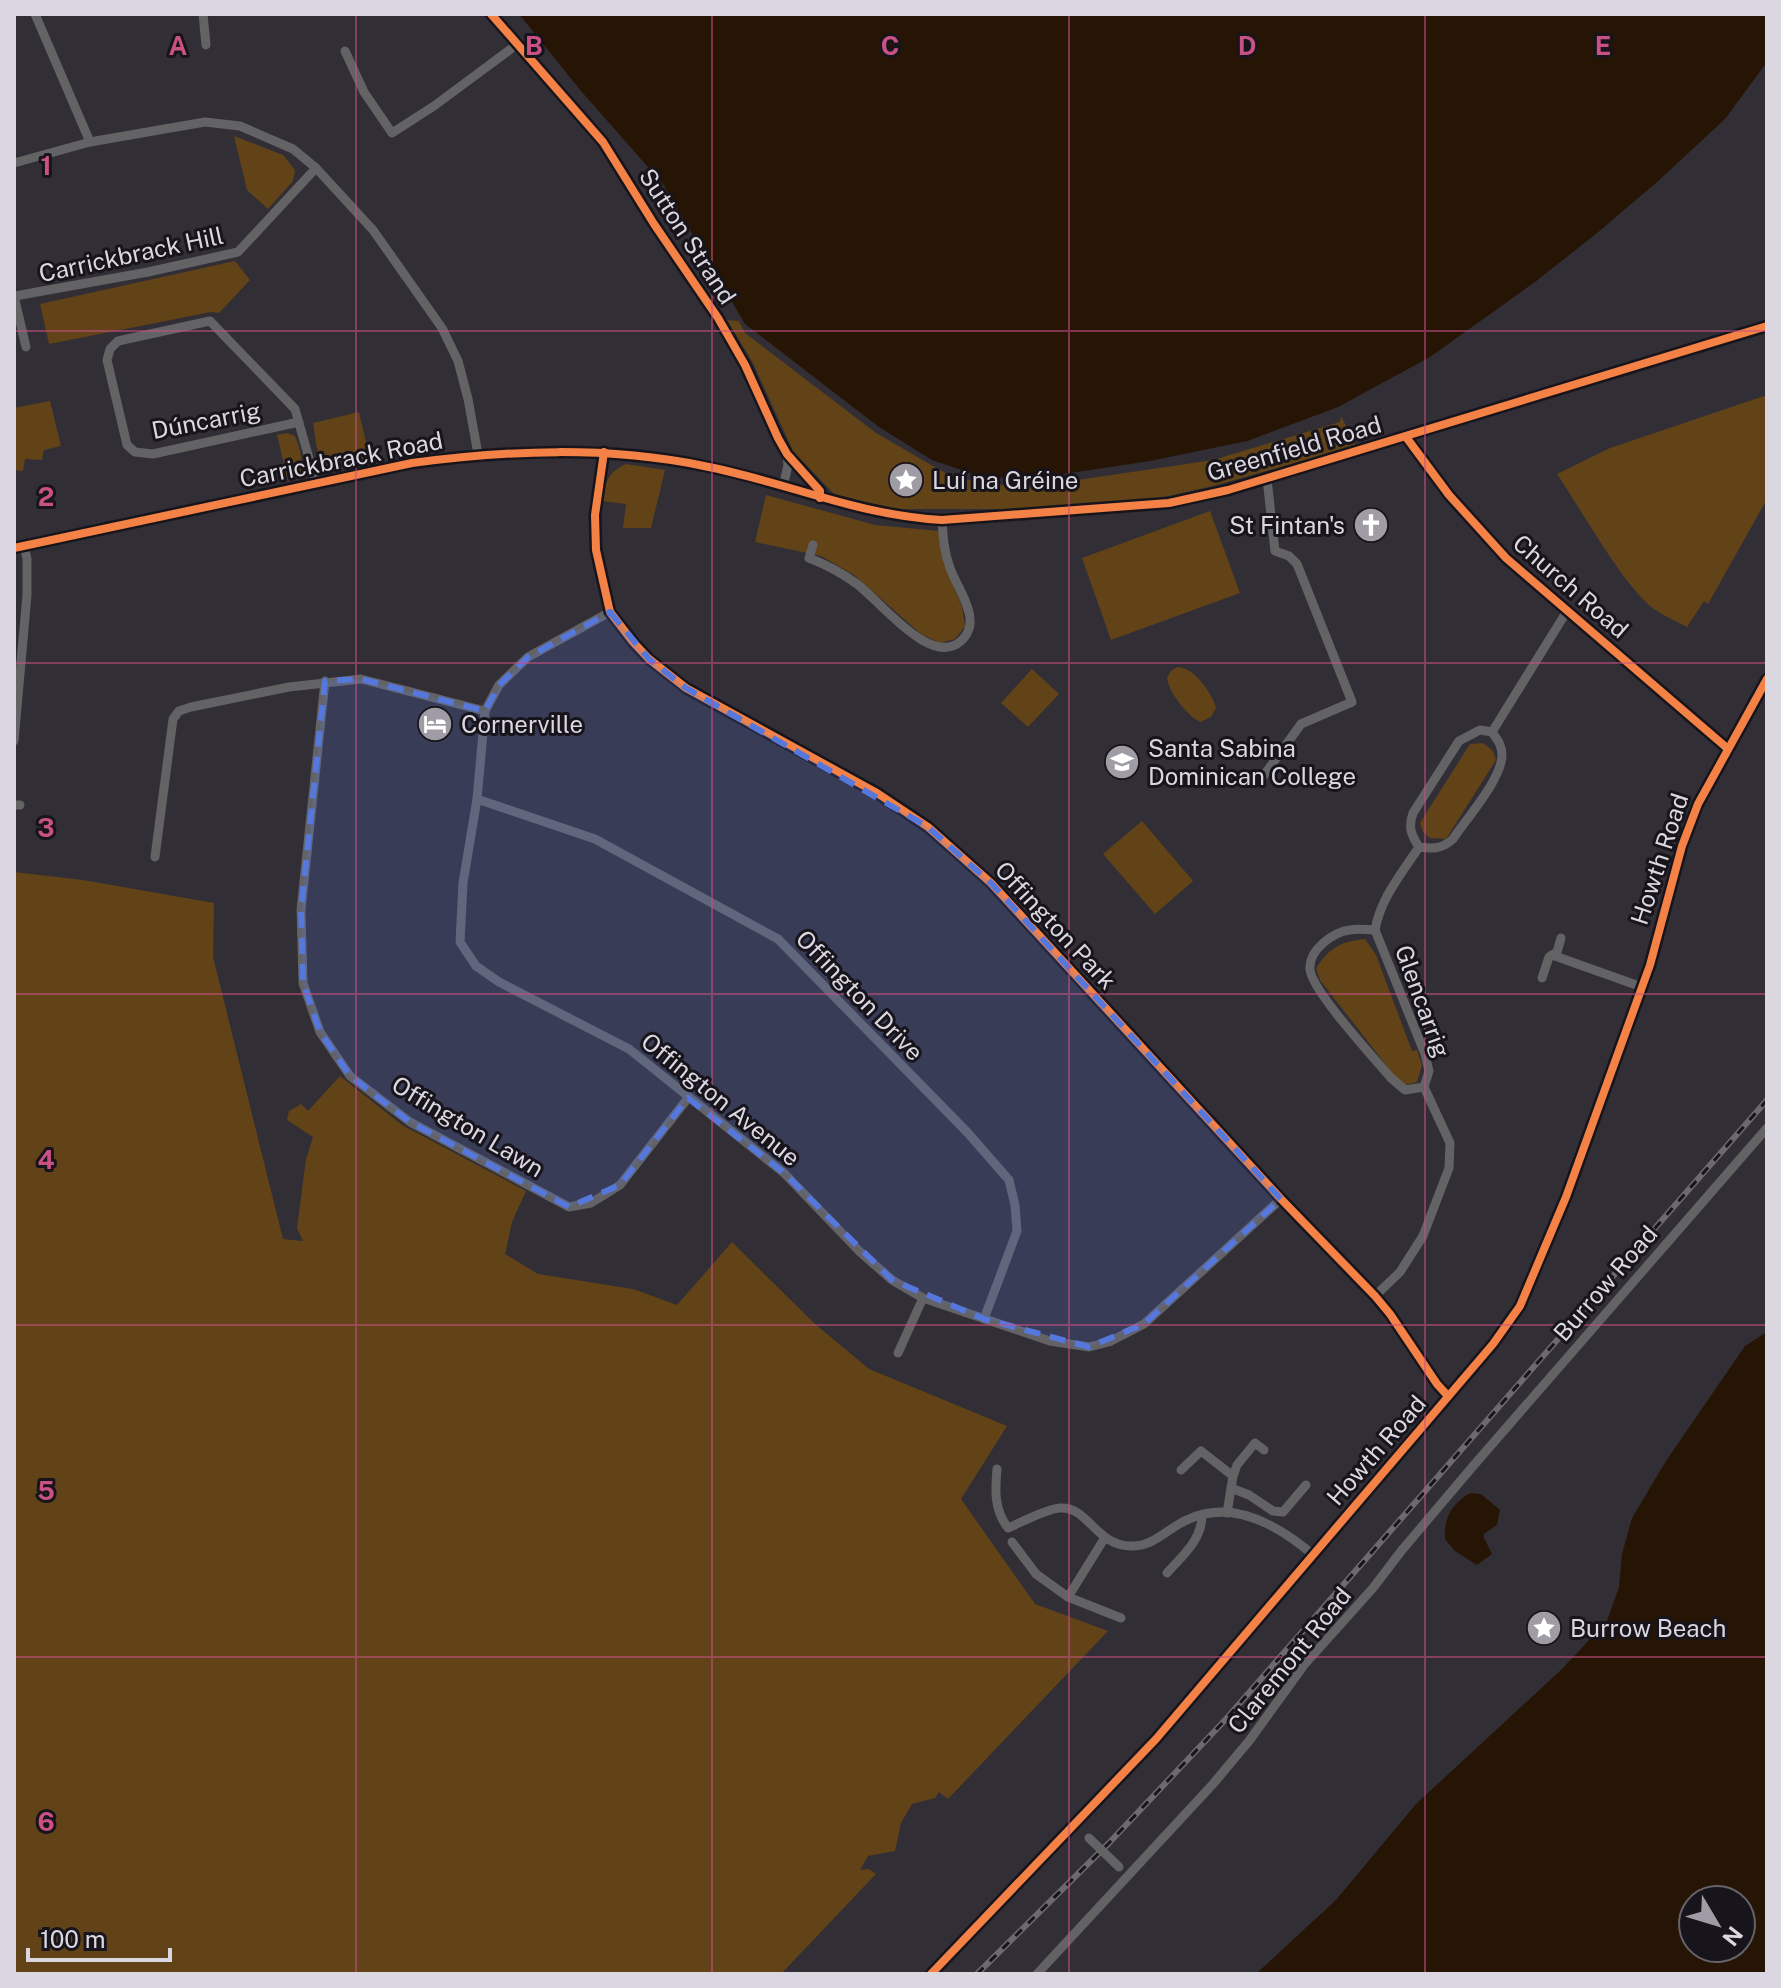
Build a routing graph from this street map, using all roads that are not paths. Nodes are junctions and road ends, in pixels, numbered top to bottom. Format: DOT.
graph roads {
  1 [pos="35,14"];
  2 [pos="203,14"];
  3 [pos="491,14"];
  4 [pos="519,43"];
  5 [pos="206,45"];
  6 [pos="345,51"];
  7 [pos="90,142"];
  8 [pos="14,163"];
  9 [pos="316,168"];
  10 [pos="14,296"];
  11 [pos="1767,326"];
  12 [pos="26,347"];
  13 [pos="299,422"];
  14 [pos="1406,437"];
  15 [pos="604,452"];
  16 [pos="478,454"];
  17 [pos="787,454"];
  18 [pos="1267,479"];
  19 [pos="316,483"];
  20 [pos="783,487"];
  21 [pos="820,498"];
  22 [pos="942,520"];
  23 [pos="813,545"];
  24 [pos="19,547"];
  25 [pos="1567,611"];
  26 [pos="610,612"];
  27 [pos="1767,679"];
  28 [pos="325,681"];
  29 [pos="485,711"];
  30 [pos="1492,732"];
  31 [pos="14,741"];
  32 [pos="1727,748"];
  33 [pos="1262,778"];
  34 [pos="477,799"];
  35 [pos="1419,847"];
  36 [pos="155,857"];
  37 [pos="1375,930"];
  38 [pos="1561,938"];
  39 [pos="1552,955"];
  40 [pos="1542,978"];
  41 [pos="1642,987"];
  42 [pos="1424,1087"];
  43 [pos="688,1098"];
  44 [pos="1767,1128"];
  45 [pos="1281,1199"];
  46 [pos="1375,1296"];
  47 [pos="923,1298"];
  48 [pos="984,1319"];
  49 [pos="898,1353"];
  50 [pos="1448,1396"];
  51 [pos="1264,1450"];
  52 [pos="1474,1465"];
  53 [pos="997,1469"];
  54 [pos="1181,1470"];
  55 [pos="1233,1476"];
  56 [pos="1306,1485"];
  57 [pos="1231,1488"];
  58 [pos="1227,1513"];
  59 [pos="1202,1515"];
  60 [pos="1104,1539"];
  61 [pos="1012,1542"];
  62 [pos="1312,1554"];
  63 [pos="1167,1573"];
  64 [pos="1068,1597"];
  65 [pos="1121,1618"];
  66 [pos="1075,1825"];
  67 [pos="1128,1875"];
  68 [pos="931,1974"];
  69 [pos="1037,1974"];
  1 -- 7 [label="street"];
  2 -- 5 [label="street"];
  3 -- 4 [label="street, Sutton Strand"];
  4 -- 6 [label="street"];
  4 -- 17 [label="street, Sutton Strand"];
  7 -- 8 [label="street"];
  7 -- 9 [label="street"];
  9 -- 10 [label="street, Carrickbrack Hill"];
  9 -- 16 [label="street"];
  10 -- 12 [label="street"];
  11 -- 14 [label="main road, Greenfield Road"];
  13 -- 13 [label="street, Dúncarrig"];
  13 -- 19 [label="street, Dúncarrig"];
  14 -- 18 [label="main road, Greenfield Road"];
  14 -- 25 [label="street, Church Road"];
  15 -- 16 [label="main road, Carrickbrack Road"];
  15 -- 20 [label="main road, Carrickbrack Road"];
  15 -- 26 [label="street, Offington Park"];
  16 -- 19 [label="main road, Carrickbrack Road"];
  17 -- 20 [label="street"];
  17 -- 21 [label="street, Sutton Strand"];
  18 -- 22 [label="main road, Greenfield Road"];
  18 -- 33 [label="street"];
  19 -- 24 [label="main road, Carrickbrack Road"];
  20 -- 21 [label="main road, Carrickbrack Road"];
  21 -- 22 [label="main road, Greenfield Road"];
  22 -- 23 [label="street"];
  24 -- 31 [label="street"];
  25 -- 30 [label="street"];
  25 -- 32 [label="street, Church Road"];
  26 -- 29 [label="street, Offington Avenue"];
  26 -- 45 [label="street, Offington Park"];
  27 -- 32 [label="main road, Howth Road"];
  28 -- 29 [label="street"];
  28 -- 36 [label="street"];
  28 -- 43 [label="street, Offington Lawn"];
  29 -- 34 [label="street, Offington Avenue"];
  30 -- 35 [label="street"];
  30 -- 35 [label="street"];
  32 -- 41 [label="main road, Howth Road"];
  34 -- 43 [label="street, Offington Avenue"];
  34 -- 48 [label="street, Offington Drive"];
  35 -- 37 [label="street, Glencarrig"];
  37 -- 42 [label="street, Glencarrig"];
  37 -- 42 [label="street, Glencarrig"];
  38 -- 39 [label="street"];
  39 -- 40 [label="street"];
  39 -- 41 [label="street"];
  41 -- 50 [label="main road, Howth Road"];
  42 -- 46 [label="street, Glencarrig"];
  43 -- 47 [label="street, Offington Avenue"];
  44 -- 52 [label="street, Burrow Road"];
  45 -- 46 [label="street, Offington Park"];
  45 -- 48 [label="street, Offington Avenue"];
  46 -- 50 [label="street, Offington Park"];
  47 -- 48 [label="street, Offington Avenue"];
  47 -- 49 [label="street"];
  50 -- 62 [label="main road, Howth Road"];
  51 -- 55 [label="street"];
  52 -- 67 [label="street, Claremont Road"];
  53 -- 60 [label="street"];
  54 -- 55 [label="street"];
  55 -- 57 [label="street"];
  56 -- 57 [label="street"];
  57 -- 58 [label="street"];
  58 -- 59 [label="street"];
  58 -- 62 [label="street"];
  59 -- 60 [label="street"];
  59 -- 63 [label="street"];
  60 -- 64 [label="street"];
  61 -- 64 [label="street"];
  62 -- 66 [label="main road, Howth Road"];
  64 -- 65 [label="street"];
  66 -- 67 [label="street, bridge"];
  66 -- 68 [label="main road, Howth Road"];
  67 -- 69 [label="street, Claremont Road"];
}
